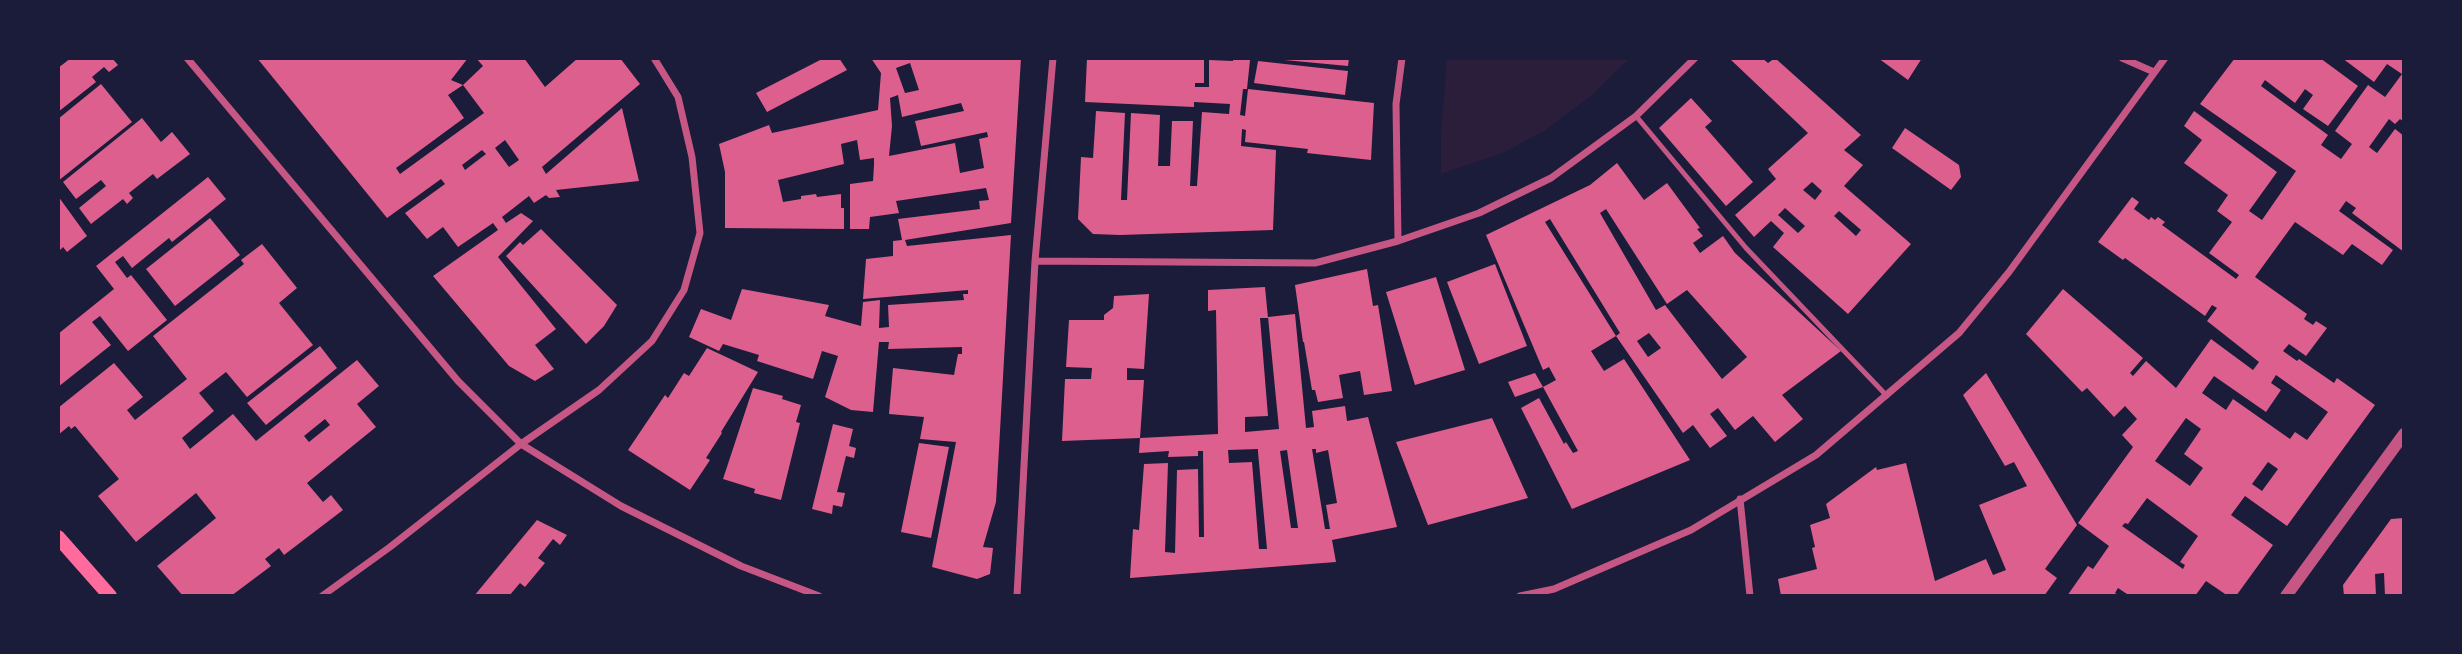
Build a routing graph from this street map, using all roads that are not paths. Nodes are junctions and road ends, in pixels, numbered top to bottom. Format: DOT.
graph roads {
  1 [pos="187,58"];
  2 [pos="654,58"];
  3 [pos="1053,58"];
  4 [pos="1402,58"];
  5 [pos="1695,58"];
  6 [pos="2122,58"];
  7 [pos="2165,58"];
  8 [pos="2154,72"];
  9 [pos="1636,116"];
  10 [pos="1398,241"];
  11 [pos="1035,261"];
  12 [pos="1887,396"];
  13 [pos="2404,434"];
  14 [pos="522,444"];
  15 [pos="1740,499"];
  16 [pos="58,537"];
  17 [pos="110,596"];
  18 [pos="322,596"];
  19 [pos="819,596"];
  20 [pos="1017,596"];
  21 [pos="1520,596"];
  22 [pos="1750,596"];
  23 [pos="2286,596"];
  1 -- 14 [label="street"];
  2 -- 14 [label="street"];
  3 -- 11 [label="street"];
  4 -- 10 [label="street"];
  5 -- 9 [label="street"];
  6 -- 8 [label="street"];
  7 -- 8 [label="street"];
  8 -- 12 [label="street"];
  9 -- 10 [label="street"];
  9 -- 12 [label="lane"];
  10 -- 11 [label="street"];
  11 -- 20 [label="street"];
  12 -- 15 [label="street"];
  13 -- 23 [label="street"];
  14 -- 18 [label="street"];
  14 -- 19 [label="street"];
  15 -- 21 [label="street"];
  15 -- 22 [label="street"];
  16 -- 17 [label="main road"];
}
